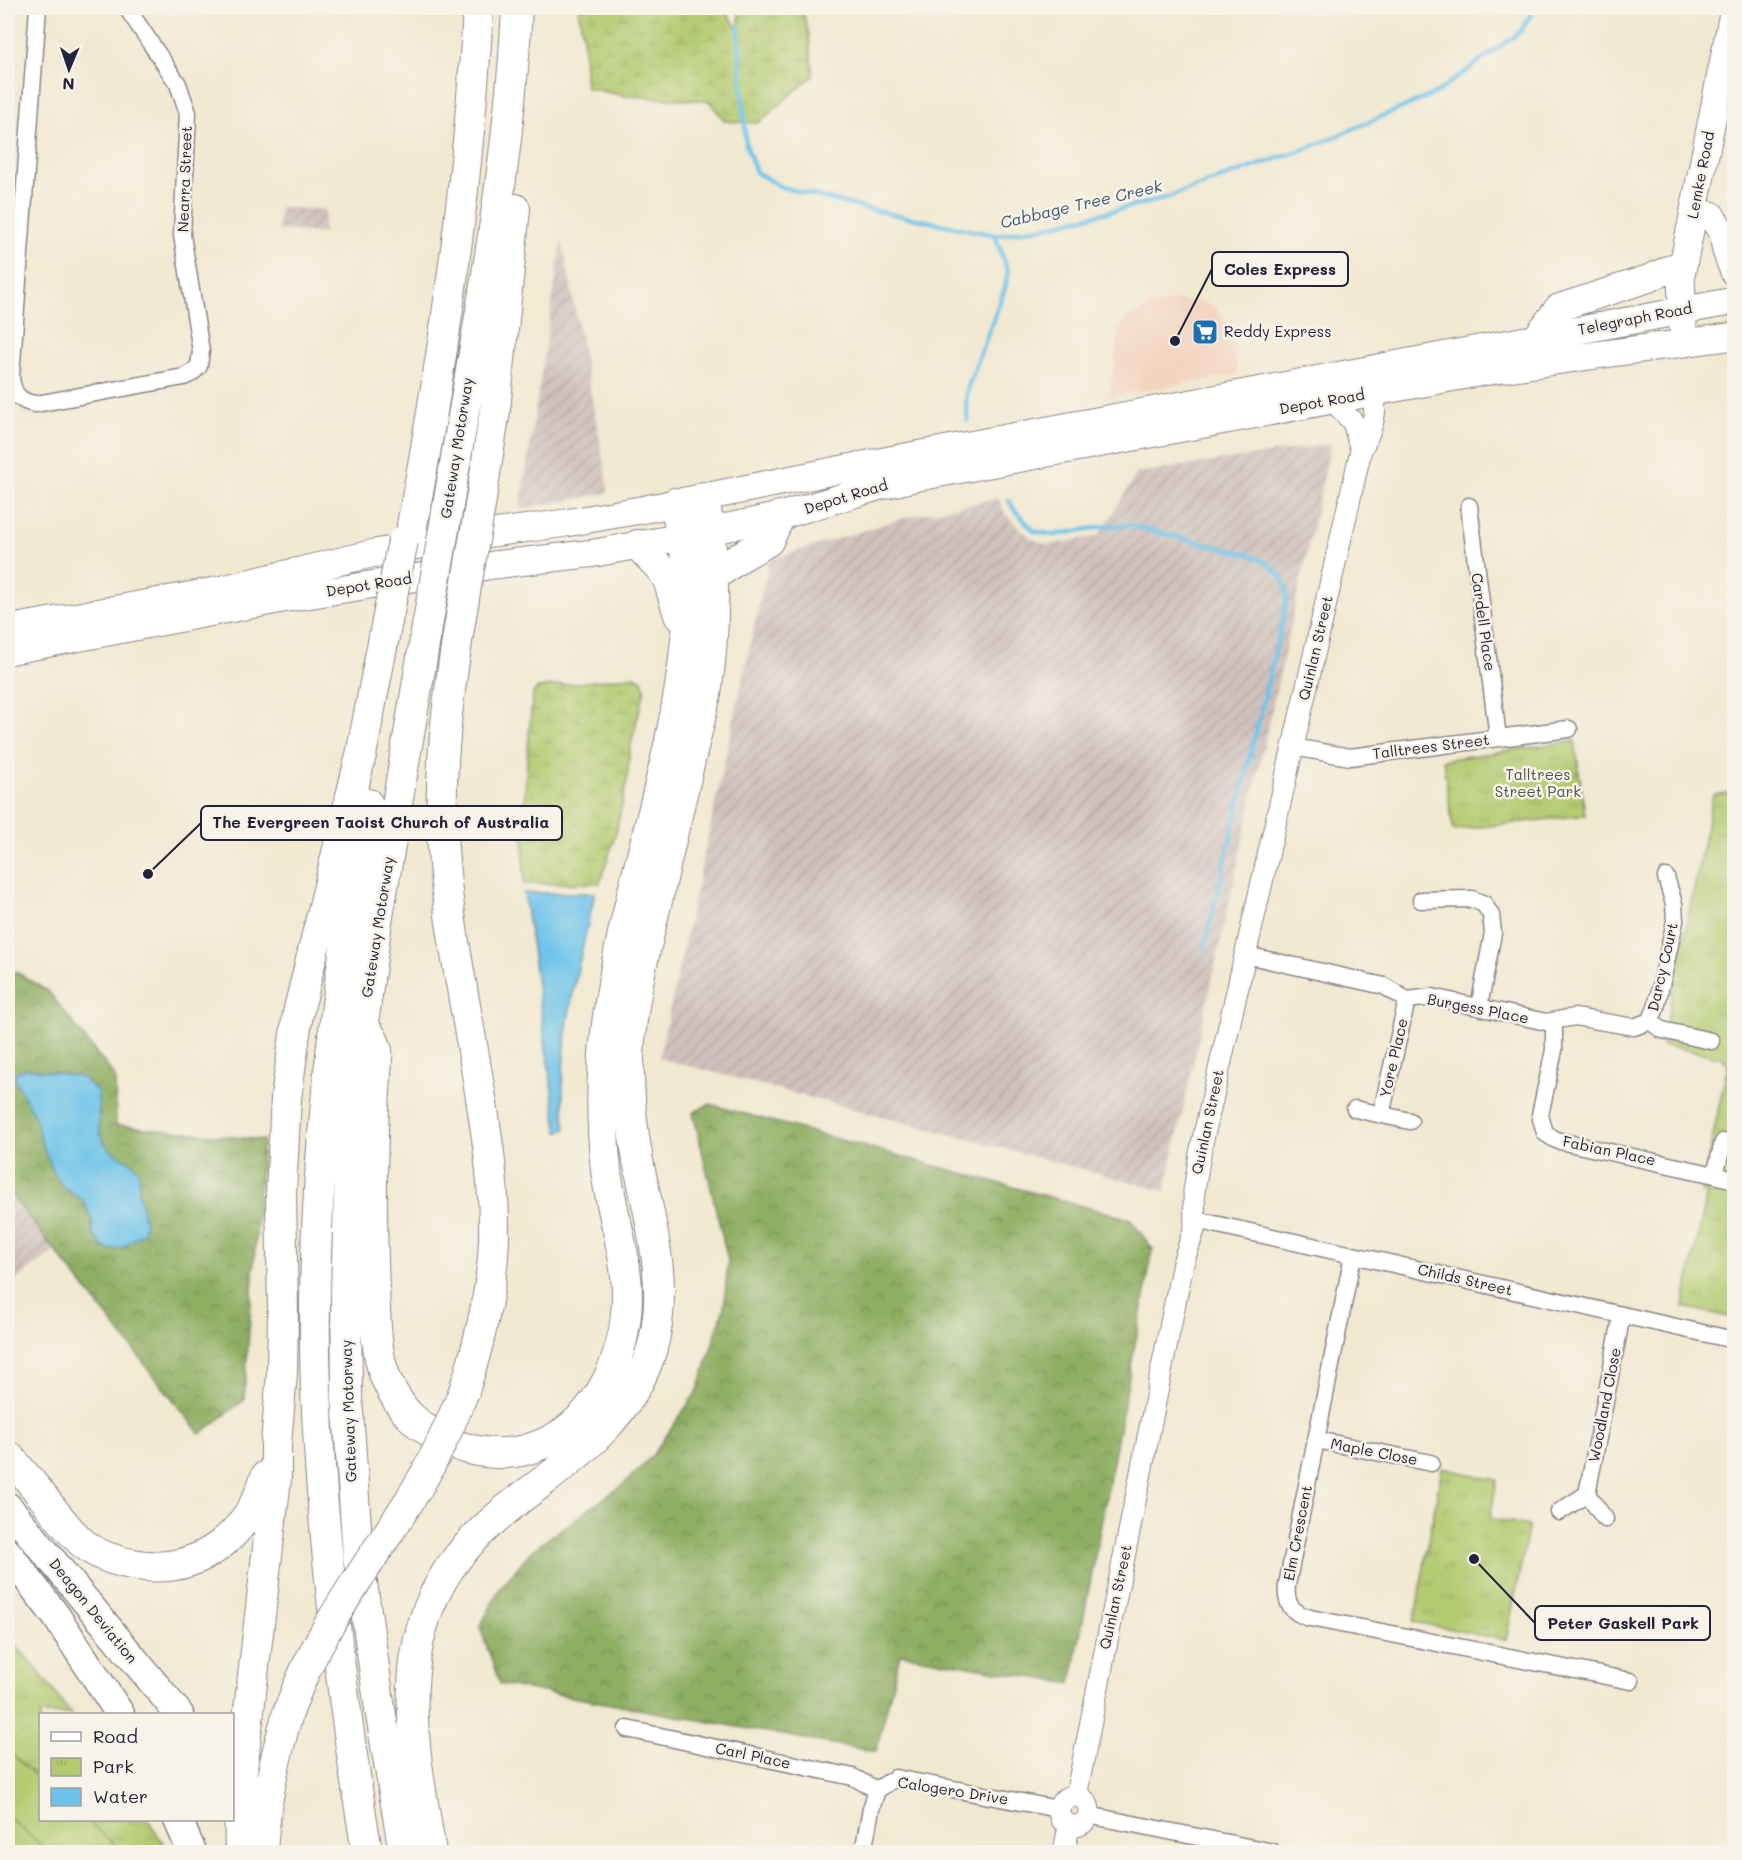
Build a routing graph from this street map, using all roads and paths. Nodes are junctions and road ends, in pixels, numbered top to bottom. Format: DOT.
graph roads {
  1 [pos="38,8"];
  2 [pos="127,8"];
  3 [pos="478,8"];
  4 [pos="517,8"];
  5 [pos="1734,8"];
  6 [pos="1734,102"];
  7 [pos="504,158"];
  8 [pos="1711,215"];
  9 [pos="1683,263"];
  10 [pos="1734,272"];
  11 [pos="1734,301"];
  12 [pos="1689,309"];
  13 [pos="1734,336"];
  14 [pos="1536,338"];
  15 [pos="1691,343"];
  16 [pos="1313,380"];
  17 [pos="1371,393"];
  18 [pos="1332,400"];
  19 [pos="12,402"];
  20 [pos="1361,450"];
  21 [pos="689,500"];
  22 [pos="1469,506"];
  23 [pos="780,516"];
  24 [pos="696,534"];
  25 [pos="638,545"];
  26 [pos="714,576"];
  27 [pos="395,610"];
  28 [pos="8,629"];
  29 [pos="687,635"];
  30 [pos="8,651"];
  31 [pos="1569,729"];
  32 [pos="1498,738"];
  33 [pos="1293,747"];
  34 [pos="1666,877"];
  35 [pos="1421,900"];
  36 [pos="1246,955"];
  37 [pos="1407,1000"];
  38 [pos="1479,1007"];
  39 [pos="1650,1021"];
  40 [pos="1554,1022"];
  41 [pos="363,1024"];
  42 [pos="1711,1041"];
  43 [pos="1355,1109"];
  44 [pos="1381,1115"];
  45 [pos="1410,1121"];
  46 [pos="1723,1142"];
  47 [pos="1715,1175"];
  48 [pos="1734,1180"];
  49 [pos="1196,1220"];
  50 [pos="1353,1255"];
  51 [pos="1622,1315"];
  52 [pos="1734,1340"];
  53 [pos="1317,1440"];
  54 [pos="276,1444"];
  55 [pos="8,1456"];
  56 [pos="1431,1463"];
  57 [pos="1587,1494"];
  58 [pos="8,1507"];
  59 [pos="1559,1512"];
  60 [pos="1605,1519"];
  61 [pos="8,1553"];
  62 [pos="1632,1681"];
  63 [pos="119,1713"];
  64 [pos="178,1713"];
  65 [pos="627,1729"];
  66 [pos="877,1790"];
  67 [pos="1076,1796"];
  68 [pos="1088,1815"];
  69 [pos="1064,1817"];
  70 [pos="178,1821"];
  71 [pos="192,1852"];
  72 [pos="240,1852"];
  73 [pos="262,1852"];
  74 [pos="367,1852"];
  75 [pos="404,1852"];
  76 [pos="431,1852"];
  77 [pos="863,1852"];
  78 [pos="1064,1852"];
  79 [pos="1273,1852"];
  1 -- 19 [label="street, Nearra Street"];
  2 -- 19 [label="street, Nearra Street"];
  3 -- 27 [label="highway, Gateway Motorway"];
  4 -- 7 [label="highway, Gateway Motorway"];
  5 -- 9 [label="main road, Lemke Road"];
  6 -- 8 [label="main road, Lemke Road"];
  7 -- 41 [label="highway, Gateway Motorway, bridge"];
  7 -- 73 [label="highway, bridge"];
  8 -- 10 [label="main road"];
  8 -- 12 [label="main road, Lemke Road"];
  9 -- 12 [label="main road, Lemke Road"];
  9 -- 14 [label="main road"];
  11 -- 12 [label="main road, Telegraph Road"];
  12 -- 14 [label="main road, Telegraph Road"];
  12 -- 15 [label="main road, Lemke Road"];
  13 -- 15 [label="main road"];
  14 -- 16 [label="main road, Depot Road"];
  15 -- 17 [label="main road, Depot Road"];
  16 -- 17 [label="street"];
  16 -- 21 [label="main road, Depot Road"];
  17 -- 18 [label="main road, Depot Road"];
  17 -- 20 [label="street, Quinlan Street"];
  18 -- 20 [label="street, Quinlan Street"];
  18 -- 23 [label="main road, Depot Road"];
  20 -- 33 [label="street, Quinlan Street"];
  21 -- 24 [label="highway"];
  21 -- 28 [label="main road, Depot Road"];
  22 -- 32 [label="street, Cardell Place"];
  23 -- 24 [label="main road, Depot Road"];
  23 -- 26 [label="highway"];
  24 -- 25 [label="main road, Depot Road"];
  24 -- 26 [label="highway"];
  24 -- 29 [label="highway"];
  25 -- 29 [label="highway"];
  25 -- 30 [label="main road, Depot Road"];
  26 -- 76 [label="highway"];
  27 -- 54 [label="highway"];
  27 -- 74 [label="highway, Gateway Motorway"];
  29 -- 41 [label="highway"];
  31 -- 32 [label="street, Talltrees Street"];
  32 -- 33 [label="street, Talltrees Street"];
  33 -- 36 [label="street, Quinlan Street"];
  34 -- 39 [label="street, Darcy Court"];
  35 -- 38 [label="street"];
  36 -- 37 [label="street, Burgess Place"];
  36 -- 49 [label="street, Quinlan Street"];
  37 -- 38 [label="street, Burgess Place"];
  37 -- 44 [label="street, Yore Place"];
  38 -- 40 [label="street, Burgess Place"];
  39 -- 40 [label="street, Burgess Place"];
  39 -- 42 [label="street"];
  40 -- 47 [label="street, Fabian Place"];
  41 -- 75 [label="highway, Gateway Motorway"];
  43 -- 44 [label="street, Yore Place"];
  44 -- 45 [label="street, Yore Place"];
  46 -- 47 [label="street"];
  47 -- 48 [label="street, Fabian Place"];
  49 -- 50 [label="street, Childs Street"];
  49 -- 67 [label="street, Quinlan Street"];
  50 -- 51 [label="street, Childs Street"];
  50 -- 53 [label="street, Elm Crescent"];
  51 -- 52 [label="street, Childs Street"];
  51 -- 57 [label="street, Woodland Close"];
  53 -- 56 [label="street, Maple Close"];
  53 -- 62 [label="street, Elm Crescent"];
  54 -- 55 [label="highway"];
  54 -- 72 [label="highway"];
  57 -- 59 [label="street"];
  57 -- 60 [label="street"];
  58 -- 64 [label="highway, Deagon Deviation"];
  61 -- 63 [label="highway, Deagon Deviation"];
  65 -- 66 [label="street, Carl Place"];
  66 -- 69 [label="street, Calogero Drive"];
  66 -- 77 [label="street, Calogero Drive"];
  67 -- 68 [label="street"];
  67 -- 69 [label="street"];
  68 -- 69 [label="street"];
  68 -- 79 [label="street"];
  69 -- 78 [label="street"];
  70 -- 71 [label="highway"];
}
